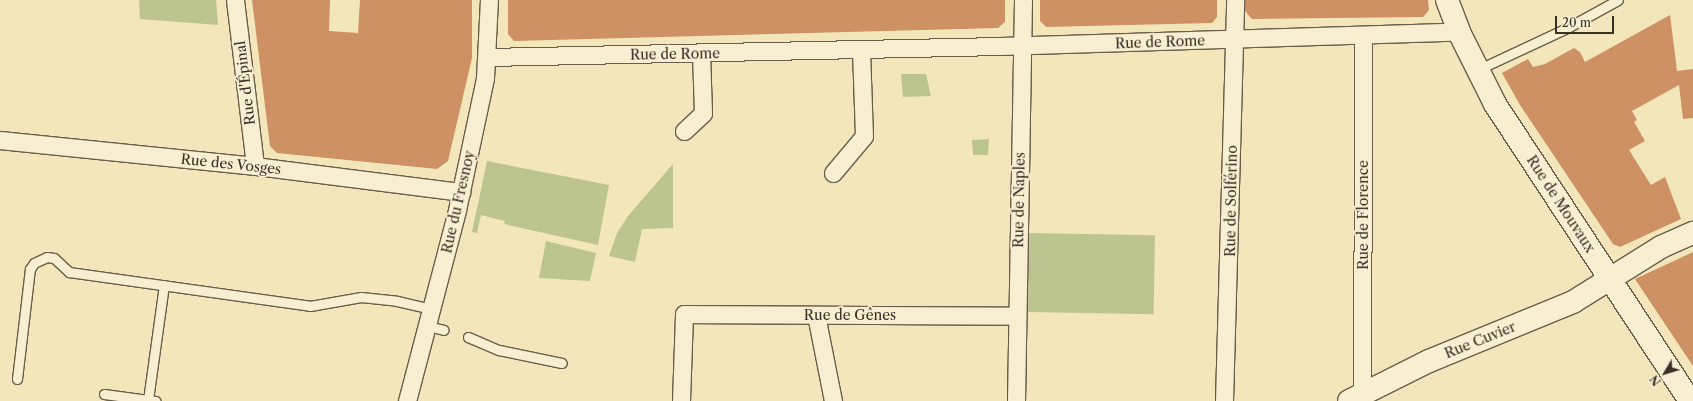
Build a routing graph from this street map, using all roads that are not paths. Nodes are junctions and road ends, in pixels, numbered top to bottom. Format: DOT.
graph roads {
  1 [pos="235,0"];
  2 [pos="489,0"];
  3 [pos="1023,0"];
  4 [pos="1234,0"];
  5 [pos="1448,0"];
  6 [pos="1618,0"];
  7 [pos="1234,32"];
  8 [pos="1459,32"];
  9 [pos="1363,36"];
  10 [pos="1022,45"];
  11 [pos="862,49"];
  12 [pos="701,53"];
  13 [pos="488,57"];
  14 [pos="1477,70"];
  15 [pos="684,131"];
  16 [pos="0,140"];
  17 [pos="255,166"];
  18 [pos="834,173"];
  19 [pos="462,192"];
  20 [pos="1693,233"];
  21 [pos="1610,279"];
  22 [pos="164,285"];
  23 [pos="432,309"];
  24 [pos="816,315"];
  25 [pos="1016,316"];
  26 [pos="468,337"];
  27 [pos="562,363"];
  28 [pos="17,379"];
  29 [pos="104,394"];
  30 [pos="1358,399"];
  31 [pos="152,400"];
  32 [pos="408,401"];
  33 [pos="681,401"];
  34 [pos="833,401"];
  35 [pos="1016,401"];
  36 [pos="1224,401"];
  37 [pos="1690,401"];
  1 -- 17 [label="street, Rue d'Épinal"];
  2 -- 13 [label="street, Rue du Fresnoy"];
  3 -- 10 [label="street, Rue de Naples"];
  4 -- 7 [label="street, Rue de Solférino"];
  5 -- 8 [label="main road, Rue de Mouvaux"];
  6 -- 14 [label="lane"];
  7 -- 9 [label="street, Rue de Rome"];
  7 -- 10 [label="street, Rue de Rome"];
  7 -- 36 [label="street, Rue de Solférino"];
  8 -- 9 [label="street, Rue de Rome"];
  8 -- 14 [label="main road, Rue de Mouvaux"];
  9 -- 30 [label="street, Rue de Florence"];
  10 -- 11 [label="street, Rue de Rome"];
  10 -- 25 [label="street, Rue de Naples"];
  11 -- 12 [label="street, Rue de Rome"];
  11 -- 18 [label="street"];
  12 -- 13 [label="street, Rue de Rome"];
  12 -- 15 [label="street"];
  13 -- 19 [label="street, Rue du Fresnoy"];
  14 -- 21 [label="main road, Rue de Mouvaux"];
  16 -- 17 [label="street, Rue des Vosges"];
  17 -- 19 [label="street, Rue des Vosges"];
  19 -- 23 [label="street, Rue du Fresnoy"];
  20 -- 21 [label="main road, Rue Cuvier"];
  21 -- 30 [label="main road, Rue Cuvier"];
  21 -- 37 [label="main road, Rue de Mouvaux"];
  22 -- 23 [label="lane"];
  22 -- 28 [label="lane"];
  22 -- 31 [label="lane"];
  23 -- 32 [label="street, Rue du Fresnoy"];
  24 -- 25 [label="street, Rue de Gênes"];
  24 -- 33 [label="street, Rue de Gênes"];
  24 -- 34 [label="street"];
  25 -- 35 [label="street, Rue de Naples"];
  26 -- 27 [label="lane"];
  29 -- 31 [label="lane"];
}
